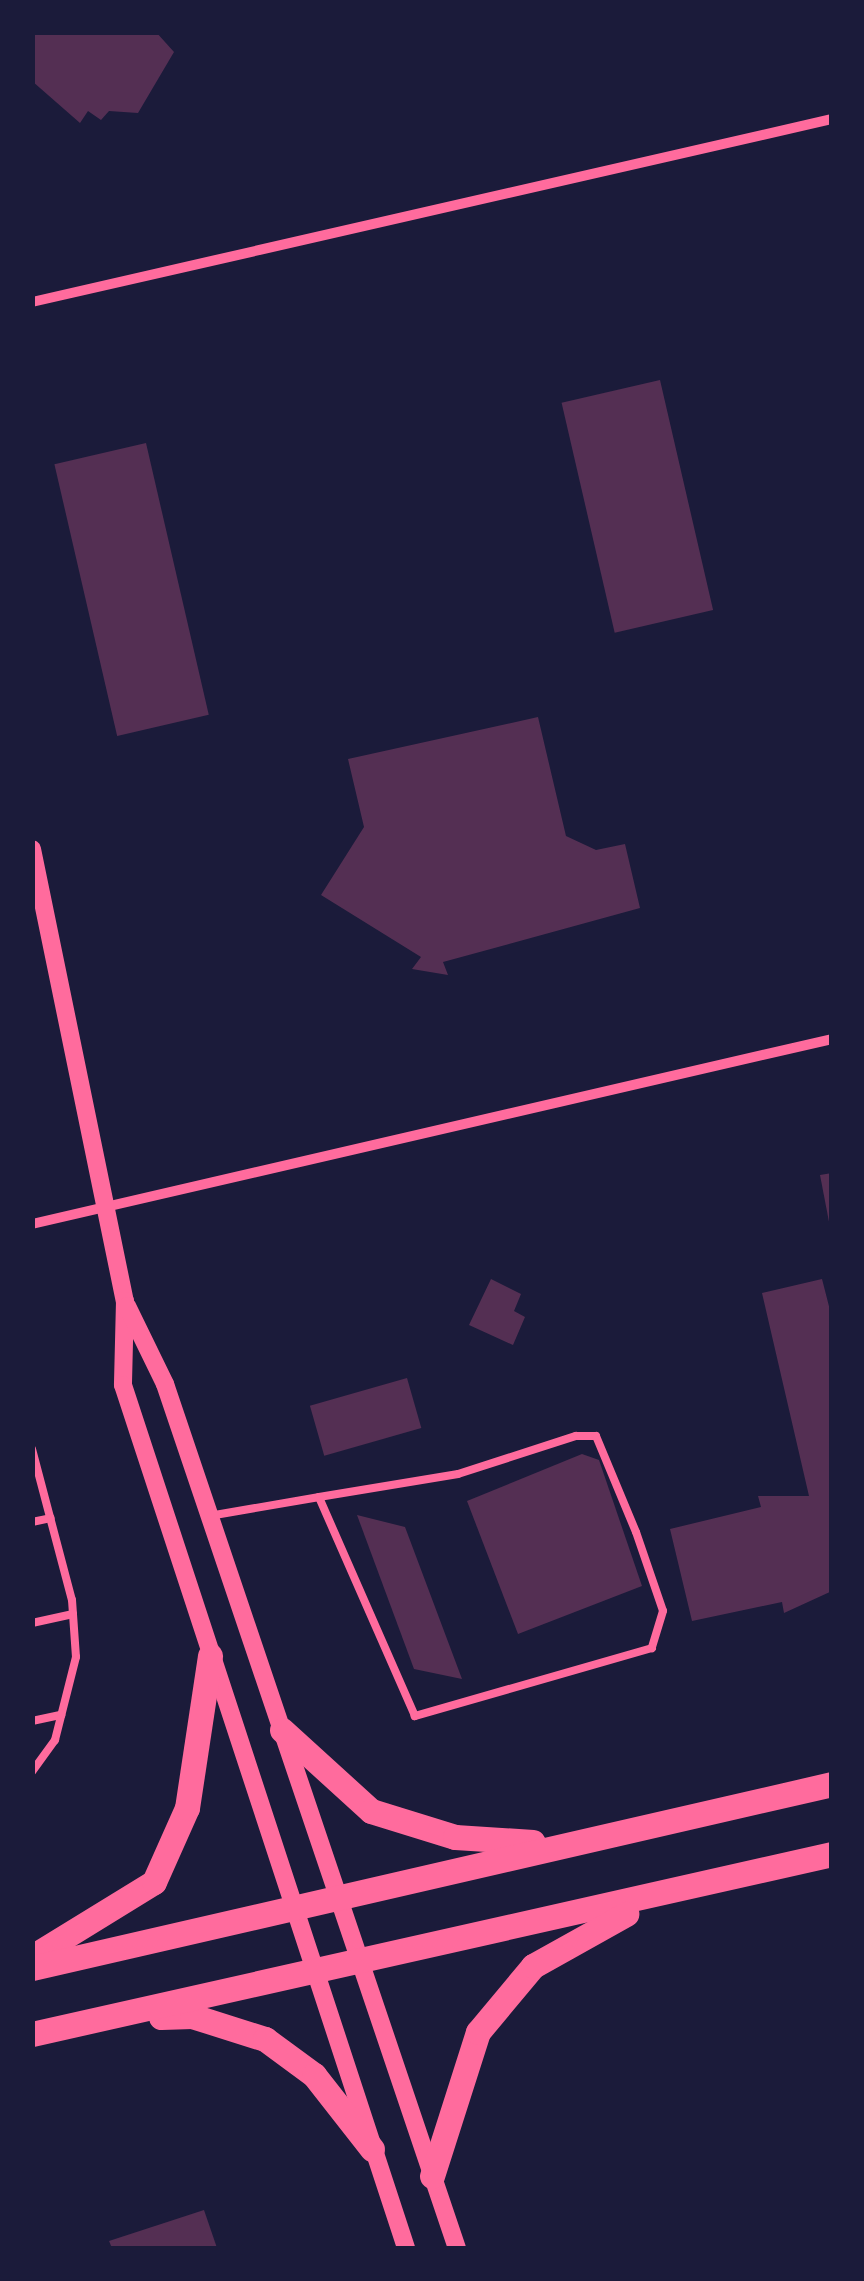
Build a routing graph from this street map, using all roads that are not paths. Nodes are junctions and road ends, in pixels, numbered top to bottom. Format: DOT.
graph roads {
  1 [pos="832,119"];
  2 [pos="32,302"];
  3 [pos="32,849"];
  4 [pos="832,1039"];
  5 [pos="106,1207"];
  6 [pos="32,1224"];
  7 [pos="124,1301"];
  8 [pos="32,1450"];
  9 [pos="318,1498"];
  10 [pos="209,1516"];
  11 [pos="50,1518"];
  12 [pos="32,1522"];
  13 [pos="73,1614"];
  14 [pos="32,1624"];
  15 [pos="210,1656"];
  16 [pos="61,1715"];
  17 [pos="32,1721"];
  18 [pos="282,1730"];
  19 [pos="32,1772"];
  20 [pos="832,1784"];
  21 [pos="563,1844"];
  22 [pos="832,1854"];
  23 [pos="705,1883"];
  24 [pos="337,1894"];
  25 [pos="290,1906"];
  26 [pos="32,1957"];
  27 [pos="358,1963"];
  28 [pos="32,1968"];
  29 [pos="311,1973"];
  30 [pos="101,2019"];
  31 [pos="32,2034"];
  32 [pos="372,2149"];
  33 [pos="432,2176"];
  34 [pos="406,2248"];
  35 [pos="457,2248"];
  1 -- 2 [label="street"];
  3 -- 5 [label="street"];
  4 -- 5 [label="street"];
  5 -- 6 [label="street"];
  5 -- 7 [label="street"];
  7 -- 10 [label="street"];
  7 -- 15 [label="street"];
  8 -- 11 [label="lane"];
  9 -- 9 [label="lane"];
  9 -- 10 [label="lane"];
  10 -- 18 [label="street"];
  11 -- 12 [label="lane"];
  11 -- 13 [label="lane"];
  13 -- 14 [label="lane"];
  13 -- 16 [label="lane"];
  15 -- 25 [label="street"];
  15 -- 26 [label="highway"];
  16 -- 17 [label="lane"];
  16 -- 19 [label="lane"];
  18 -- 21 [label="highway"];
  18 -- 24 [label="street"];
  20 -- 21 [label="highway"];
  21 -- 24 [label="highway"];
  22 -- 23 [label="highway"];
  23 -- 27 [label="highway"];
  23 -- 33 [label="highway"];
  24 -- 25 [label="highway"];
  24 -- 27 [label="street"];
  25 -- 28 [label="highway"];
  25 -- 29 [label="street"];
  27 -- 29 [label="highway"];
  27 -- 33 [label="street"];
  29 -- 30 [label="highway"];
  29 -- 32 [label="street"];
  30 -- 31 [label="highway"];
  30 -- 32 [label="highway"];
  32 -- 34 [label="street"];
  33 -- 35 [label="street"];
}
